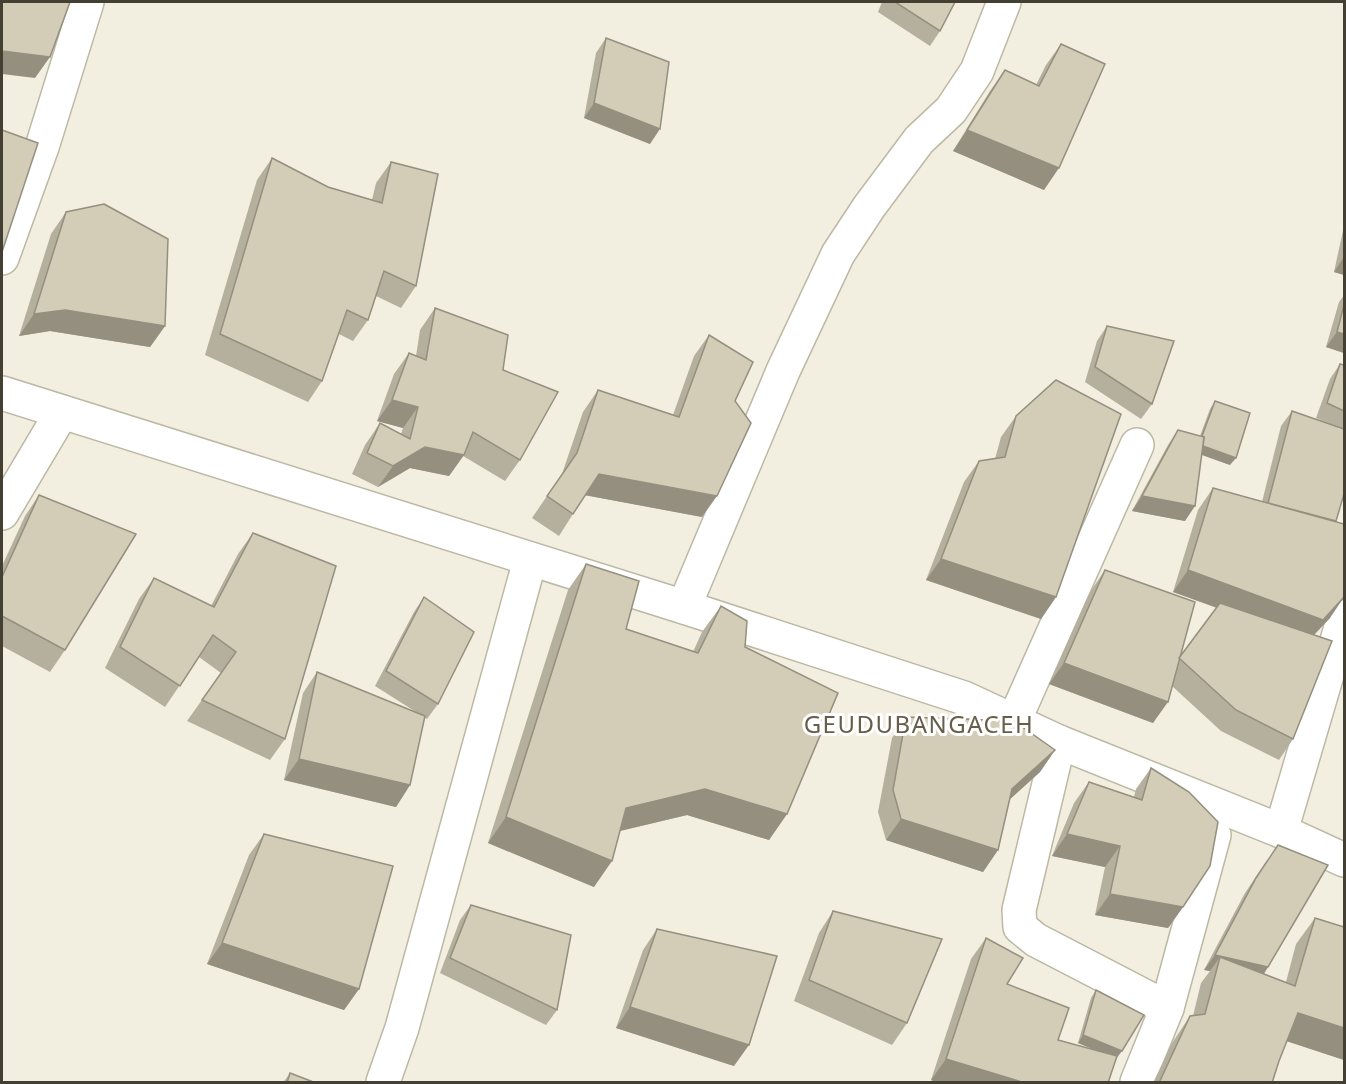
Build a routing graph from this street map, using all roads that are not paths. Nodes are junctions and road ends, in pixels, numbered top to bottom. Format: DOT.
graph roads {
  1 [pos="87,2"];
  2 [pos="1004,2"];
  3 [pos="2,258"];
  4 [pos="2,393"];
  5 [pos="62,412"];
  6 [pos="1137,445"];
  7 [pos="2,513"];
  8 [pos="530,560"];
  9 [pos="684,607"];
  10 [pos="1344,617"];
  11 [pos="1014,721"];
  12 [pos="1059,742"];
  13 [pos="1221,807"];
  14 [pos="1281,831"];
  15 [pos="1344,860"];
  16 [pos="1167,1008"];
  17 [pos="383,1083"];
  18 [pos="1137,1083"];
  1 -- 3 [label="street"];
  2 -- 9 [label="street"];
  4 -- 5 [label="street"];
  5 -- 7 [label="street"];
  5 -- 8 [label="street"];
  6 -- 11 [label="street"];
  8 -- 9 [label="street"];
  8 -- 17 [label="street"];
  9 -- 11 [label="street"];
  10 -- 14 [label="street"];
  11 -- 12 [label="street"];
  12 -- 13 [label="street"];
  12 -- 16 [label="street"];
  13 -- 14 [label="street"];
  13 -- 16 [label="street"];
  14 -- 15 [label="street"];
  16 -- 18 [label="street"];
}
